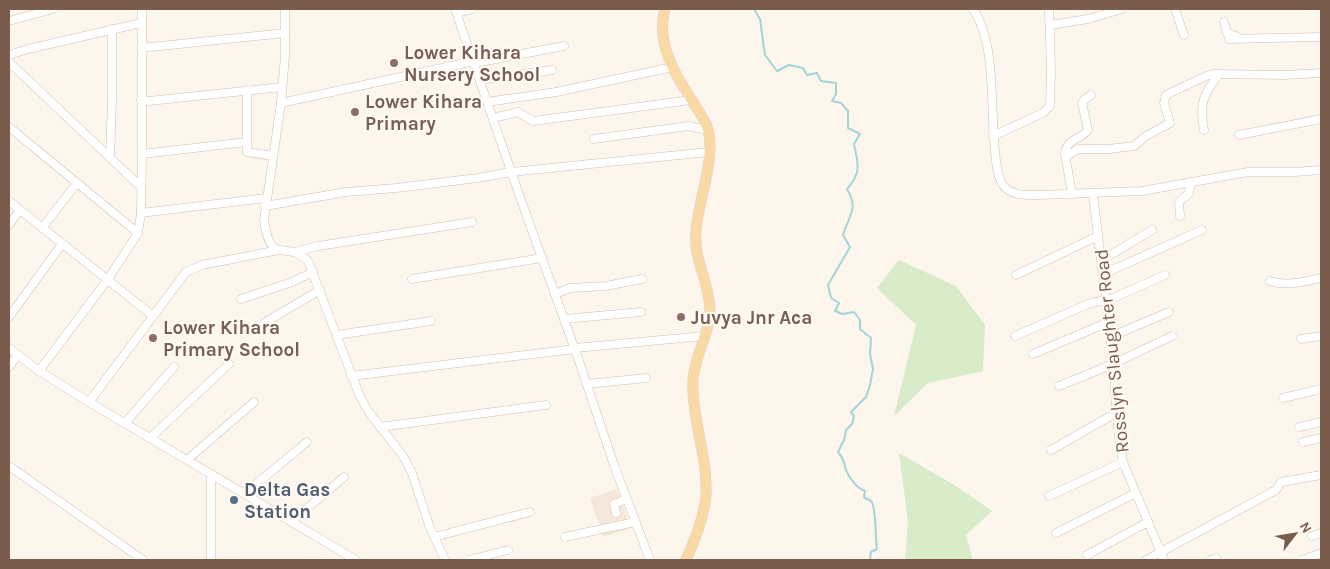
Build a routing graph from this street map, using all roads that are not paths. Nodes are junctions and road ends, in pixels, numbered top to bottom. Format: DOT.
graph roads {
  1 [pos="53,9"];
  2 [pos="142,9"];
  3 [pos="285,9"];
  4 [pos="472,9"];
  5 [pos="666,9"];
  6 [pos="973,9"];
  7 [pos="1049,9"];
  8 [pos="1122,9"];
  9 [pos="1175,9"];
  10 [pos="456,11"];
  11 [pos="9,21"];
  12 [pos="1224,22"];
  13 [pos="141,23"];
  14 [pos="1050,25"];
  15 [pos="112,29"];
  16 [pos="285,33"];
  17 [pos="1184,35"];
  18 [pos="1321,37"];
  19 [pos="1229,39"];
  20 [pos="1239,39"];
  21 [pos="564,46"];
  22 [pos="141,48"];
  23 [pos="9,55"];
  24 [pos="9,62"];
  25 [pos="474,62"];
  26 [pos="673,67"];
  27 [pos="552,70"];
  28 [pos="1321,73"];
  29 [pos="1219,74"];
  30 [pos="480,80"];
  31 [pos="282,87"];
  32 [pos="247,90"];
  33 [pos="1091,95"];
  34 [pos="141,100"];
  35 [pos="691,100"];
  36 [pos="487,102"];
  37 [pos="281,103"];
  38 [pos="493,118"];
  39 [pos="1321,120"];
  40 [pos="10,130"];
  41 [pos="708,130"];
  42 [pos="1204,130"];
  43 [pos="1239,135"];
  44 [pos="993,136"];
  45 [pos="594,139"];
  46 [pos="246,142"];
  47 [pos="709,152"];
  48 [pos="142,154"];
  49 [pos="273,156"];
  50 [pos="1066,157"];
  51 [pos="110,158"];
  52 [pos="1321,170"];
  53 [pos="511,172"];
  54 [pos="1191,182"];
  55 [pos="77,183"];
  56 [pos="141,187"];
  57 [pos="1093,193"];
  58 [pos="1072,194"];
  59 [pos="9,201"];
  60 [pos="266,202"];
  61 [pos="20,210"];
  62 [pos="141,213"];
  63 [pos="1180,216"];
  64 [pos="472,222"];
  65 [pos="9,225"];
  66 [pos="42,228"];
  67 [pos="1152,230"];
  68 [pos="1202,230"];
  69 [pos="138,234"];
  70 [pos="1098,236"];
  71 [pos="62,244"];
  72 [pos="279,250"];
  73 [pos="294,252"];
  74 [pos="542,258"];
  75 [pos="1102,260"];
  76 [pos="313,272"];
  77 [pos="1103,274"];
  78 [pos="1016,275"];
  79 [pos="1165,276"];
  80 [pos="642,278"];
  81 [pos="1321,278"];
  82 [pos="108,279"];
  83 [pos="412,279"];
  84 [pos="1270,281"];
  85 [pos="320,290"];
  86 [pos="555,294"];
  87 [pos="241,299"];
  88 [pos="1106,299"];
  89 [pos="641,312"];
  90 [pos="1169,312"];
  91 [pos="153,316"];
  92 [pos="9,317"];
  93 [pos="564,319"];
  94 [pos="431,321"];
  95 [pos="1109,322"];
  96 [pos="264,323"];
  97 [pos="337,335"];
  98 [pos="704,336"];
  99 [pos="1015,336"];
  100 [pos="1172,336"];
  101 [pos="1321,336"];
  102 [pos="1110,338"];
  103 [pos="1301,339"];
  104 [pos="9,348"];
  105 [pos="575,348"];
  106 [pos="1033,354"];
  107 [pos="17,356"];
  108 [pos="229,364"];
  109 [pos="1113,364"];
  110 [pos="9,367"];
  111 [pos="174,367"];
  112 [pos="39,371"];
  113 [pos="351,376"];
  114 [pos="646,378"];
  115 [pos="587,384"];
  116 [pos="1059,386"];
  117 [pos="1321,389"];
  118 [pos="1283,398"];
  119 [pos="89,402"];
  120 [pos="254,402"];
  121 [pos="546,405"];
  122 [pos="1116,413"];
  123 [pos="1321,422"];
  124 [pos="125,423"];
  125 [pos="380,427"];
  126 [pos="1299,427"];
  127 [pos="150,438"];
  128 [pos="1321,438"];
  129 [pos="307,442"];
  130 [pos="1303,442"];
  131 [pos="1051,450"];
  132 [pos="187,460"];
  133 [pos="1123,462"];
  134 [pos="9,466"];
  135 [pos="211,474"];
  136 [pos="1321,475"];
  137 [pos="344,477"];
  138 [pos="1136,493"];
  139 [pos="244,494"];
  140 [pos="1049,496"];
  141 [pos="627,499"];
  142 [pos="530,512"];
  143 [pos="616,513"];
  144 [pos="291,522"];
  145 [pos="635,522"];
  146 [pos="1148,522"];
  147 [pos="1056,533"];
  148 [pos="1321,534"];
  149 [pos="1312,536"];
  150 [pos="434,537"];
  151 [pos="565,537"];
  152 [pos="508,550"];
  153 [pos="1160,552"];
  154 [pos="1321,553"];
  155 [pos="1086,555"];
  156 [pos="689,559"];
  157 [pos="143,560"];
  158 [pos="211,560"];
  159 [pos="356,560"];
  160 [pos="444,560"];
  161 [pos="469,560"];
  162 [pos="650,560"];
  163 [pos="1146,560"];
  164 [pos="1164,560"];
  165 [pos="1302,560"];
  1 -- 11 [label="street"];
  2 -- 13 [label="street"];
  3 -- 16 [label="street"];
  4 -- 10 [label="street"];
  5 -- 26 [label="main road"];
  6 -- 44 [label="street"];
  7 -- 14 [label="street"];
  8 -- 14 [label="street"];
  9 -- 17 [label="street"];
  10 -- 25 [label="street"];
  12 -- 20 [label="street"];
  13 -- 15 [label="street"];
  13 -- 22 [label="street"];
  14 -- 44 [label="street"];
  15 -- 23 [label="street"];
  15 -- 51 [label="street"];
  16 -- 22 [label="street"];
  16 -- 31 [label="street"];
  18 -- 20 [label="street"];
  19 -- 20 [label="street"];
  21 -- 25 [label="street"];
  22 -- 34 [label="street"];
  24 -- 51 [label="street"];
  25 -- 30 [label="street"];
  25 -- 37 [label="street"];
  26 -- 35 [label="main road"];
  26 -- 36 [label="street"];
  27 -- 30 [label="street"];
  28 -- 29 [label="street"];
  29 -- 42 [label="street"];
  29 -- 50 [label="street"];
  30 -- 36 [label="street"];
  31 -- 32 [label="street"];
  31 -- 37 [label="street"];
  32 -- 34 [label="street"];
  32 -- 46 [label="street"];
  33 -- 50 [label="street"];
  34 -- 48 [label="street"];
  35 -- 38 [label="street"];
  35 -- 41 [label="main road"];
  36 -- 38 [label="street"];
  37 -- 49 [label="street"];
  38 -- 53 [label="street"];
  39 -- 43 [label="street"];
  40 -- 55 [label="street"];
  41 -- 45 [label="street"];
  41 -- 47 [label="main road"];
  44 -- 58 [label="street"];
  46 -- 48 [label="street"];
  46 -- 49 [label="street"];
  47 -- 53 [label="street"];
  47 -- 98 [label="main road"];
  48 -- 56 [label="street"];
  49 -- 60 [label="street"];
  50 -- 58 [label="street"];
  51 -- 56 [label="street"];
  52 -- 54 [label="street"];
  53 -- 60 [label="street"];
  53 -- 74 [label="street"];
  54 -- 57 [label="street"];
  54 -- 63 [label="street"];
  55 -- 66 [label="street"];
  55 -- 69 [label="street"];
  56 -- 62 [label="street"];
  57 -- 58 [label="street"];
  57 -- 70 [label="street, Rosslyn Slaughter Road"];
  59 -- 61 [label="street"];
  60 -- 62 [label="street"];
  60 -- 72 [label="street"];
  61 -- 65 [label="street"];
  61 -- 66 [label="street"];
  62 -- 69 [label="street"];
  64 -- 73 [label="street"];
  66 -- 71 [label="street"];
  67 -- 75 [label="street"];
  68 -- 77 [label="street"];
  69 -- 82 [label="street"];
  70 -- 75 [label="street, Rosslyn Slaughter Road"];
  70 -- 78 [label="street"];
  71 -- 82 [label="street"];
  71 -- 92 [label="street"];
  72 -- 73 [label="street"];
  72 -- 91 [label="street"];
  73 -- 76 [label="street"];
  74 -- 83 [label="street"];
  74 -- 86 [label="street"];
  75 -- 77 [label="street, Rosslyn Slaughter Road"];
  76 -- 85 [label="street"];
  76 -- 87 [label="street"];
  77 -- 88 [label="street, Rosslyn Slaughter Road"];
  79 -- 88 [label="street"];
  80 -- 86 [label="street"];
  81 -- 84 [label="street"];
  82 -- 91 [label="street"];
  82 -- 112 [label="street"];
  85 -- 96 [label="street"];
  85 -- 97 [label="street"];
  86 -- 93 [label="street"];
  88 -- 95 [label="street, Rosslyn Slaughter Road"];
  88 -- 99 [label="street"];
  89 -- 93 [label="street"];
  90 -- 102 [label="street"];
  91 -- 119 [label="street"];
  93 -- 105 [label="street"];
  94 -- 97 [label="street"];
  95 -- 102 [label="street, Rosslyn Slaughter Road"];
  95 -- 106 [label="street"];
  97 -- 113 [label="street"];
  98 -- 105 [label="street"];
  98 -- 156 [label="main road"];
  100 -- 109 [label="street"];
  101 -- 103 [label="street"];
  102 -- 109 [label="street, Rosslyn Slaughter Road"];
  104 -- 107 [label="street"];
  105 -- 113 [label="street"];
  105 -- 115 [label="street"];
  107 -- 110 [label="street"];
  107 -- 112 [label="street"];
  108 -- 127 [label="street"];
  109 -- 116 [label="street"];
  109 -- 122 [label="street, Rosslyn Slaughter Road"];
  111 -- 124 [label="street"];
  112 -- 119 [label="street"];
  113 -- 125 [label="street"];
  114 -- 115 [label="street"];
  115 -- 141 [label="street"];
  117 -- 118 [label="street"];
  119 -- 124 [label="street"];
  120 -- 132 [label="street"];
  121 -- 125 [label="street"];
  122 -- 131 [label="street"];
  122 -- 133 [label="street, Rosslyn Slaughter Road"];
  123 -- 126 [label="street"];
  124 -- 127 [label="street"];
  125 -- 150 [label="street"];
  127 -- 132 [label="street"];
  128 -- 130 [label="street"];
  129 -- 139 [label="street"];
  132 -- 135 [label="street"];
  133 -- 138 [label="street, Rosslyn Slaughter Road"];
  133 -- 140 [label="street"];
  134 -- 157 [label="street"];
  135 -- 139 [label="street"];
  135 -- 158 [label="street"];
  136 -- 153 [label="street"];
  137 -- 144 [label="street"];
  138 -- 146 [label="street, Rosslyn Slaughter Road"];
  138 -- 147 [label="street"];
  139 -- 144 [label="street"];
  141 -- 143 [label="street"];
  141 -- 145 [label="street"];
  142 -- 150 [label="street"];
  144 -- 159 [label="street"];
  145 -- 151 [label="street"];
  145 -- 162 [label="street"];
  146 -- 153 [label="street, Rosslyn Slaughter Road"];
  146 -- 155 [label="street"];
  148 -- 149 [label="street"];
  150 -- 160 [label="street"];
  152 -- 161 [label="street"];
  153 -- 163 [label="street"];
  153 -- 164 [label="street, Rosslyn Slaughter Road"];
  154 -- 165 [label="street"];
}
